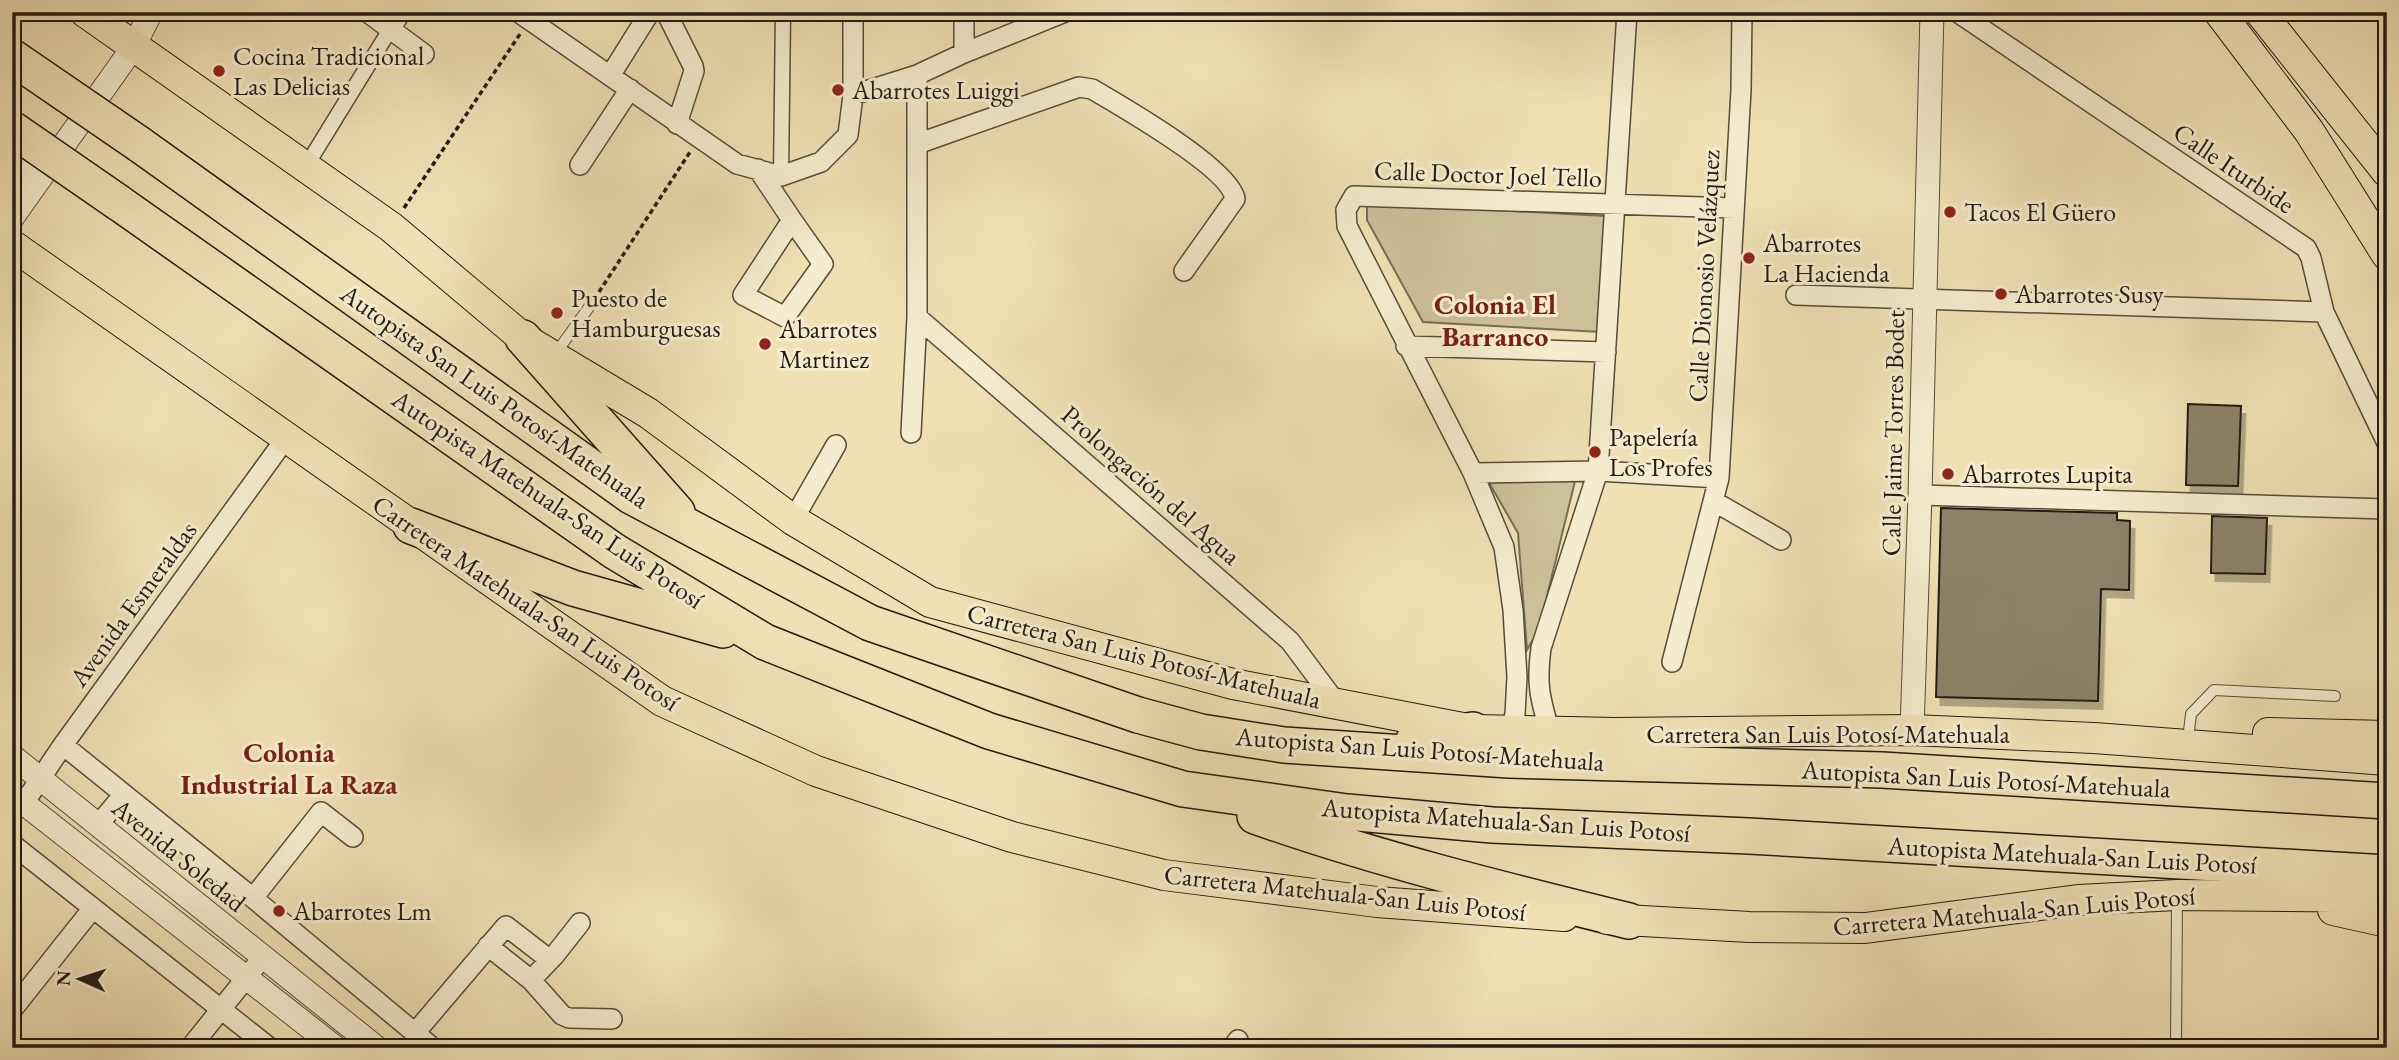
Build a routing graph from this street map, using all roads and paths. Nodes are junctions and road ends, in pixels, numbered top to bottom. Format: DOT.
graph roads {
  1 [pos="85,12"];
  2 [pos="367,12"];
  3 [pos="650,12"];
  4 [pos="666,12"];
  5 [pos="783,12"];
  6 [pos="853,12"];
  7 [pos="964,12"];
  8 [pos="1065,12"];
  9 [pos="1627,12"];
  10 [pos="1742,12"];
  11 [pos="1932,12"];
  12 [pos="1957,12"];
  13 [pos="2218,12"];
  14 [pos="2260,12"];
  15 [pos="523,16"];
  16 [pos="396,20"];
  17 [pos="138,31"];
  18 [pos="964,53"];
  19 [pos="424,54"];
  20 [pos="12,57"];
  21 [pos="917,75"];
  22 [pos="610,76"];
  23 [pos="630,89"];
  24 [pos="853,95"];
  25 [pos="677,124"];
  26 [pos="12,129"];
  27 [pos="699,138"];
  28 [pos="917,144"];
  29 [pos="580,165"];
  30 [pos="305,168"];
  31 [pos="758,169"];
  32 [pos="2387,172"];
  33 [pos="781,176"];
  34 [pos="12,188"];
  35 [pos="1616,204"];
  36 [pos="1734,208"];
  37 [pos="12,218"];
  38 [pos="792,220"];
  39 [pos="391,227"];
  40 [pos="12,245"];
  41 [pos="2387,255"];
  42 [pos="1184,271"];
  43 [pos="1796,295"];
  44 [pos="1924,298"];
  45 [pos="592,303"];
  46 [pos="2324,312"];
  47 [pos="917,317"];
  48 [pos="523,338"];
  49 [pos="1406,346"];
  50 [pos="1606,352"];
  51 [pos="554,356"];
  52 [pos="911,433"];
  53 [pos="286,438"];
  54 [pos="2387,443"];
  55 [pos="836,445"];
  56 [pos="1598,471"];
  57 [pos="1473,473"];
  58 [pos="1719,478"];
  59 [pos="1920,495"];
  60 [pos="1715,502"];
  61 [pos="2387,509"];
  62 [pos="793,520"];
  63 [pos="411,526"];
  64 [pos="691,527"];
  65 [pos="1782,540"];
  66 [pos="765,642"];
  67 [pos="1672,662"];
  68 [pos="2335,696"];
  69 [pos="1337,704"];
  70 [pos="1473,730"];
  71 [pos="1912,730"];
  72 [pos="2189,731"];
  73 [pos="1510,732"];
  74 [pos="1550,733"];
  75 [pos="2387,736"];
  76 [pos="2094,738"];
  77 [pos="63,745"];
  78 [pos="1350,750"];
  79 [pos="12,756"];
  80 [pos="2387,760"];
  81 [pos="40,778"];
  82 [pos="1183,789"];
  83 [pos="124,794"];
  84 [pos="18,799"];
  85 [pos="2387,801"];
  86 [pos="98,825"];
  87 [pos="353,837"];
  88 [pos="12,844"];
  89 [pos="2387,873"];
  90 [pos="2177,895"];
  91 [pos="2232,895"];
  92 [pos="2387,897"];
  93 [pos="253,898"];
  94 [pos="93,908"];
  95 [pos="1629,920"];
  96 [pos="2387,922"];
  97 [pos="580,923"];
  98 [pos="488,946"];
  99 [pos="262,958"];
  100 [pos="550,960"];
  101 [pos="246,978"];
  102 [pos="530,980"];
  103 [pos="222,1009"];
  104 [pos="12,1010"];
  105 [pos="612,1018"];
  106 [pos="414,1034"];
  107 [pos="190,1048"];
  108 [pos="270,1048"];
  109 [pos="337,1048"];
  110 [pos="377,1048"];
  111 [pos="433,1048"];
  112 [pos="2176,1048"];
  1 -- 17 [label="main road, Carretera San Luis Potosí-Matehuala"];
  2 -- 16 [label="street"];
  3 -- 22 [label="street"];
  4 -- 25 [label="street"];
  5 -- 33 [label="street"];
  6 -- 24 [label="street"];
  7 -- 18 [label="street"];
  8 -- 18 [label="street"];
  9 -- 35 [label="street"];
  10 -- 36 [label="street, Calle Dionosio Velázquez"];
  11 -- 44 [label="street, Calle Jaime Torres Bodet"];
  12 -- 46 [label="street, Calle Iturbide"];
  13 -- 41 [label="main road"];
  14 -- 32 [label="main road"];
  15 -- 22 [label="street"];
  15 -- 39 [label="path"];
  16 -- 19 [label="street"];
  16 -- 30 [label="street"];
  17 -- 30 [label="main road, Carretera San Luis Potosí-Matehuala"];
  17 -- 34 [label="street"];
  17 -- 37 [label="street"];
  18 -- 21 [label="street"];
  20 -- 64 [label="highway, Autopista San Luis Potosí-Matehuala, bridge"];
  21 -- 24 [label="street"];
  21 -- 28 [label="street"];
  22 -- 23 [label="street"];
  23 -- 25 [label="street"];
  23 -- 29 [label="street"];
  24 -- 33 [label="street"];
  25 -- 27 [label="street"];
  26 -- 66 [label="highway, Autopista Matehuala-San Luis Potosí, bridge"];
  27 -- 31 [label="street"];
  27 -- 45 [label="path"];
  28 -- 42 [label="street"];
  28 -- 47 [label="street"];
  30 -- 39 [label="main road, Carretera San Luis Potosí-Matehuala"];
  31 -- 33 [label="street"];
  31 -- 38 [label="street"];
  35 -- 36 [label="street, Calle Doctor Joel Tello"];
  35 -- 49 [label="street, Calle Doctor Joel Tello"];
  35 -- 50 [label="street"];
  36 -- 58 [label="street, Calle Dionosio Velázquez"];
  38 -- 38 [label="street"];
  39 -- 48 [label="main road, Carretera San Luis Potosí-Matehuala"];
  40 -- 53 [label="main road, Carretera Matehuala-San Luis Potosí"];
  43 -- 44 [label="street"];
  44 -- 46 [label="street"];
  44 -- 59 [label="street, Calle Jaime Torres Bodet"];
  45 -- 51 [label="lane"];
  46 -- 54 [label="street, Calle Iturbide"];
  47 -- 52 [label="street"];
  47 -- 69 [label="street, Prolongación del Agua"];
  48 -- 51 [label="main road, Carretera San Luis Potosí-Matehuala"];
  48 -- 64 [label="highway"];
  49 -- 50 [label="street"];
  49 -- 57 [label="street, Calle Doctor Joel Tello"];
  50 -- 56 [label="street"];
  51 -- 62 [label="main road, Carretera San Luis Potosí-Matehuala"];
  53 -- 63 [label="main road, Carretera Matehuala-San Luis Potosí"];
  53 -- 77 [label="street, Avenida Esmeraldas"];
  55 -- 62 [label="street"];
  56 -- 57 [label="street"];
  56 -- 58 [label="street"];
  56 -- 74 [label="street"];
  57 -- 73 [label="street, Calle Doctor Joel Tello"];
  58 -- 60 [label="street, Calle Dionosio Velázquez"];
  59 -- 61 [label="street"];
  59 -- 71 [label="street, Calle Jaime Torres Bodet"];
  60 -- 65 [label="street"];
  60 -- 67 [label="street, Calle Dionosio Velázquez"];
  62 -- 69 [label="main road, Carretera San Luis Potosí-Matehuala"];
  63 -- 66 [label="highway"];
  63 -- 95 [label="main road, Carretera Matehuala-San Luis Potosí"];
  64 -- 78 [label="highway, Autopista San Luis Potosí-Matehuala"];
  66 -- 82 [label="highway, Autopista Matehuala-San Luis Potosí"];
  68 -- 72 [label="lane"];
  69 -- 70 [label="main road, Carretera San Luis Potosí-Matehuala"];
  70 -- 73 [label="main road, Carretera San Luis Potosí-Matehuala"];
  70 -- 78 [label="highway"];
  71 -- 74 [label="main road, Carretera San Luis Potosí-Matehuala"];
  71 -- 76 [label="main road, Carretera San Luis Potosí-Matehuala"];
  72 -- 75 [label="main road"];
  72 -- 76 [label="main road"];
  73 -- 74 [label="main road, Carretera San Luis Potosí-Matehuala"];
  76 -- 80 [label="main road, Carretera San Luis Potosí-Matehuala"];
  77 -- 81 [label="street, Avenida Esmeraldas"];
  77 -- 83 [label="street"];
  78 -- 85 [label="highway, Autopista San Luis Potosí-Matehuala"];
  79 -- 81 [label="street, Avenida Soledad"];
  81 -- 84 [label="street, Avenida Esmeraldas"];
  81 -- 86 [label="street, Avenida Soledad"];
  82 -- 89 [label="highway, Autopista Matehuala-San Luis Potosí"];
  82 -- 95 [label="highway"];
  83 -- 86 [label="street"];
  83 -- 93 [label="street"];
  84 -- 101 [label="street, Avenida Soledad"];
  86 -- 99 [label="street, Avenida Soledad"];
  87 -- 93 [label="street"];
  88 -- 94 [label="street"];
  90 -- 91 [label="main road, Carretera Matehuala-San Luis Potosí"];
  90 -- 95 [label="main road, Carretera Matehuala-San Luis Potosí"];
  90 -- 112 [label="lane"];
  91 -- 92 [label="main road, Carretera Matehuala-San Luis Potosí"];
  91 -- 96 [label="main road"];
  93 -- 106 [label="street"];
  94 -- 103 [label="street"];
  94 -- 104 [label="street"];
  97 -- 100 [label="street"];
  98 -- 100 [label="street"];
  98 -- 102 [label="street"];
  98 -- 106 [label="street"];
  99 -- 101 [label="street"];
  99 -- 110 [label="street, Avenida Soledad"];
  100 -- 102 [label="street"];
  101 -- 103 [label="street"];
  101 -- 109 [label="street, Avenida Soledad"];
  102 -- 105 [label="street"];
  103 -- 107 [label="street"];
  103 -- 108 [label="street"];
  106 -- 111 [label="street"];
}
